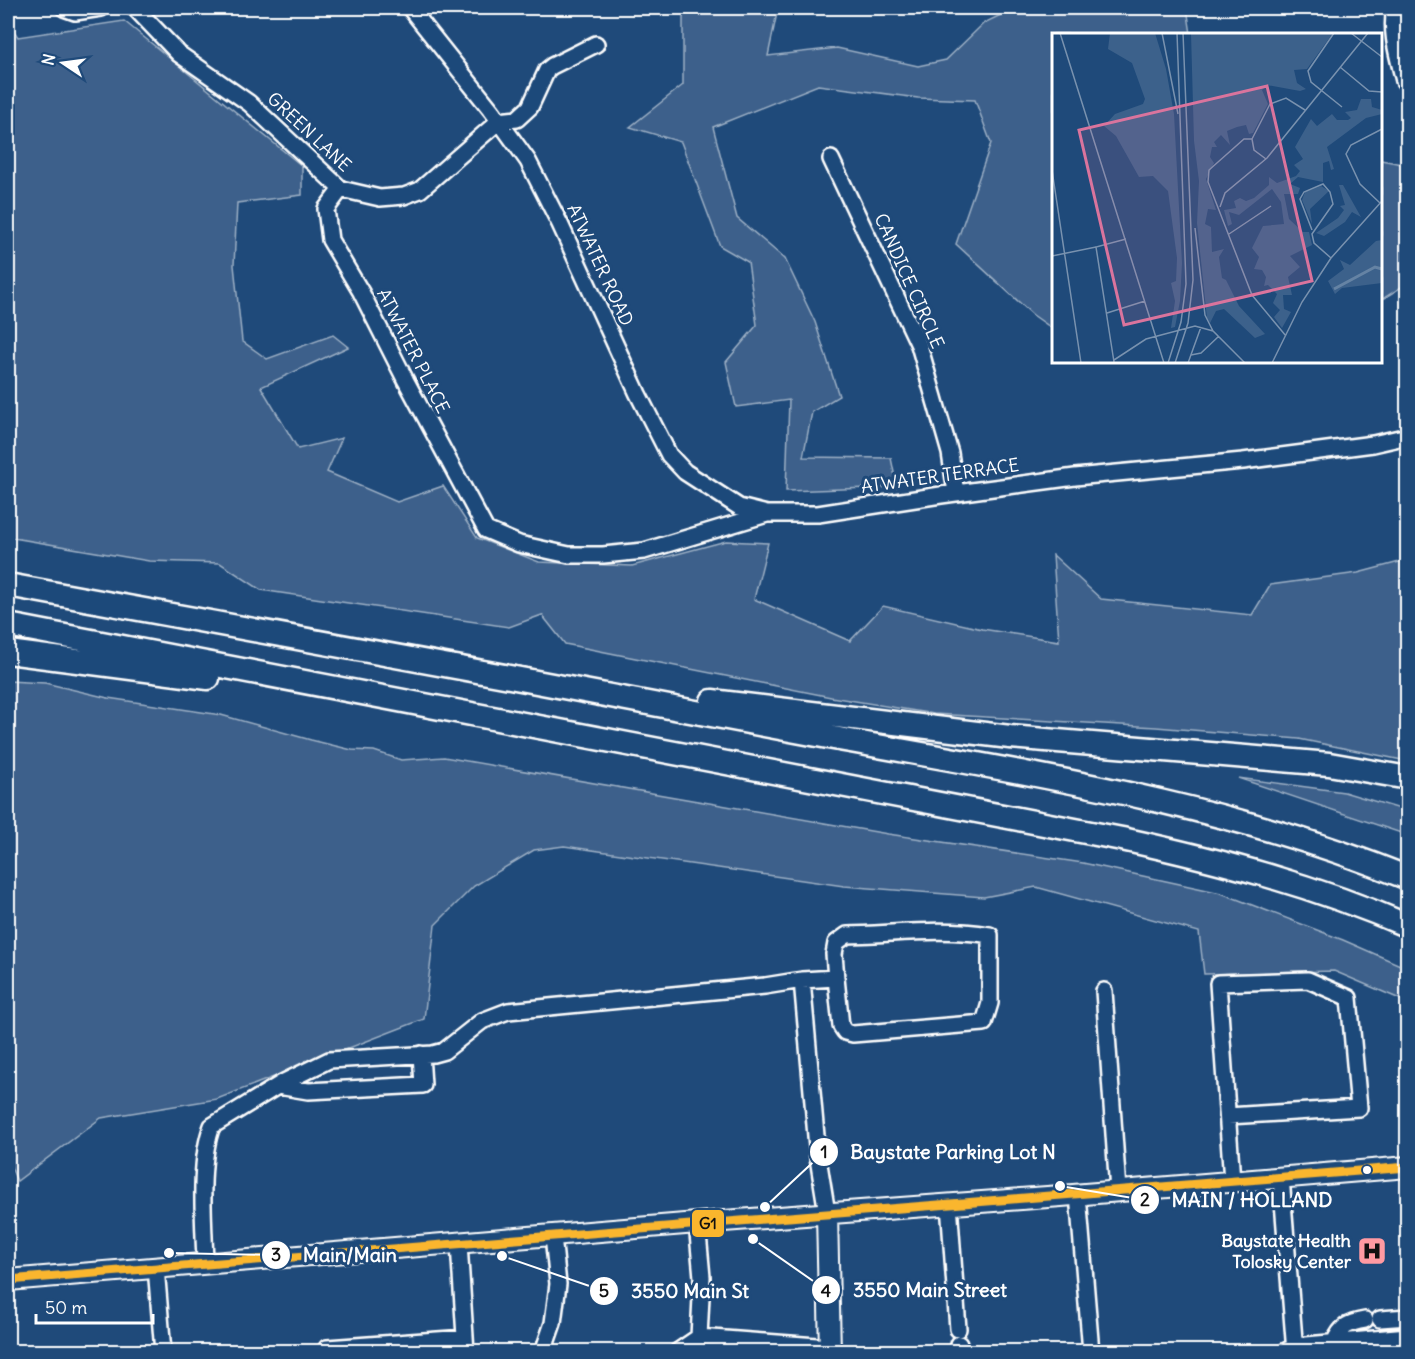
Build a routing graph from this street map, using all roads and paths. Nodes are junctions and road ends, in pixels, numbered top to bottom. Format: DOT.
graph roads {
  1 [pos="64,8"];
  2 [pos="101,8"];
  3 [pos="135,8"];
  4 [pos="410,8"];
  5 [pos="1395,8"];
  6 [pos="596,44"];
  7 [pos="1407,84"];
  8 [pos="499,121"];
  9 [pos="831,159"];
  10 [pos="341,189"];
  11 [pos="1407,436"];
  12 [pos="956,493"];
  13 [pos="767,514"];
  14 [pos="486,530"];
  15 [pos="8,585"];
  16 [pos="8,625"];
  17 [pos="8,652"];
  18 [pos="495,674"];
  19 [pos="480,717"];
  20 [pos="1402,779"];
  21 [pos="1407,878"];
  22 [pos="1407,926"];
  23 [pos="836,978"];
  24 [pos="802,980"];
  25 [pos="1104,991"];
  26 [pos="421,1054"];
  27 [pos="278,1086"];
  28 [pos="1228,1116"];
  29 [pos="1407,1167"];
  30 [pos="1281,1177"];
  31 [pos="1232,1181"];
  32 [pos="1118,1191"];
  33 [pos="1078,1194"];
  34 [pos="949,1204"];
  35 [pos="827,1213"];
  36 [pos="697,1223"];
  37 [pos="553,1236"];
  38 [pos="459,1244"];
  39 [pos="205,1263"];
  40 [pos="156,1267"];
  41 [pos="8,1281"];
  42 [pos="1407,1317"];
  43 [pos="1407,1336"];
  44 [pos="699,1337"];
  45 [pos="959,1342"];
  46 [pos="1334,1343"];
  47 [pos="466,1345"];
  48 [pos="830,1349"];
  49 [pos="1292,1350"];
  50 [pos="163,1352"];
  51 [pos="325,1352"];
  52 [pos="543,1352"];
  53 [pos="677,1352"];
  54 [pos="1091,1352"];
  1 -- 2 [label="street"];
  3 -- 10 [label="street, GREEN LANE"];
  4 -- 8 [label="street, ATWATER ROAD"];
  5 -- 7 [label="street"];
  6 -- 8 [label="street"];
  8 -- 10 [label="street, GREEN LANE"];
  8 -- 13 [label="street, ATWATER ROAD"];
  9 -- 12 [label="street, CANDICE CIRCLE"];
  10 -- 14 [label="street, ATWATER PLACE"];
  11 -- 12 [label="street, ATWATER TERRACE"];
  12 -- 13 [label="street, ATWATER TERRACE"];
  13 -- 14 [label="street, ATWATER TERRACE"];
  15 -- 18 [label="highway"];
  16 -- 19 [label="highway"];
  17 -- 19 [label="highway"];
  18 -- 20 [label="highway"];
  18 -- 21 [label="highway"];
  19 -- 22 [label="highway"];
  23 -- 23 [label="street"];
  23 -- 24 [label="street"];
  24 -- 26 [label="street"];
  24 -- 35 [label="street"];
  25 -- 32 [label="street"];
  26 -- 27 [label="street"];
  26 -- 27 [label="street"];
  27 -- 39 [label="street"];
  28 -- 28 [label="street"];
  28 -- 31 [label="street"];
  29 -- 30 [label="main road"];
  30 -- 31 [label="main road"];
  30 -- 49 [label="street"];
  31 -- 32 [label="main road"];
  32 -- 33 [label="main road"];
  33 -- 34 [label="main road"];
  33 -- 54 [label="street"];
  34 -- 35 [label="main road"];
  34 -- 45 [label="street"];
  35 -- 36 [label="main road"];
  35 -- 48 [label="main road"];
  36 -- 37 [label="main road"];
  36 -- 44 [label="street"];
  37 -- 38 [label="main road"];
  37 -- 52 [label="street"];
  38 -- 39 [label="main road"];
  38 -- 47 [label="street"];
  39 -- 40 [label="main road"];
  40 -- 41 [label="main road"];
  40 -- 50 [label="street"];
  42 -- 46 [label="street"];
  43 -- 46 [label="street"];
  44 -- 48 [label="street"];
  44 -- 53 [label="street"];
  46 -- 49 [label="street"];
  47 -- 51 [label="street"];
}
